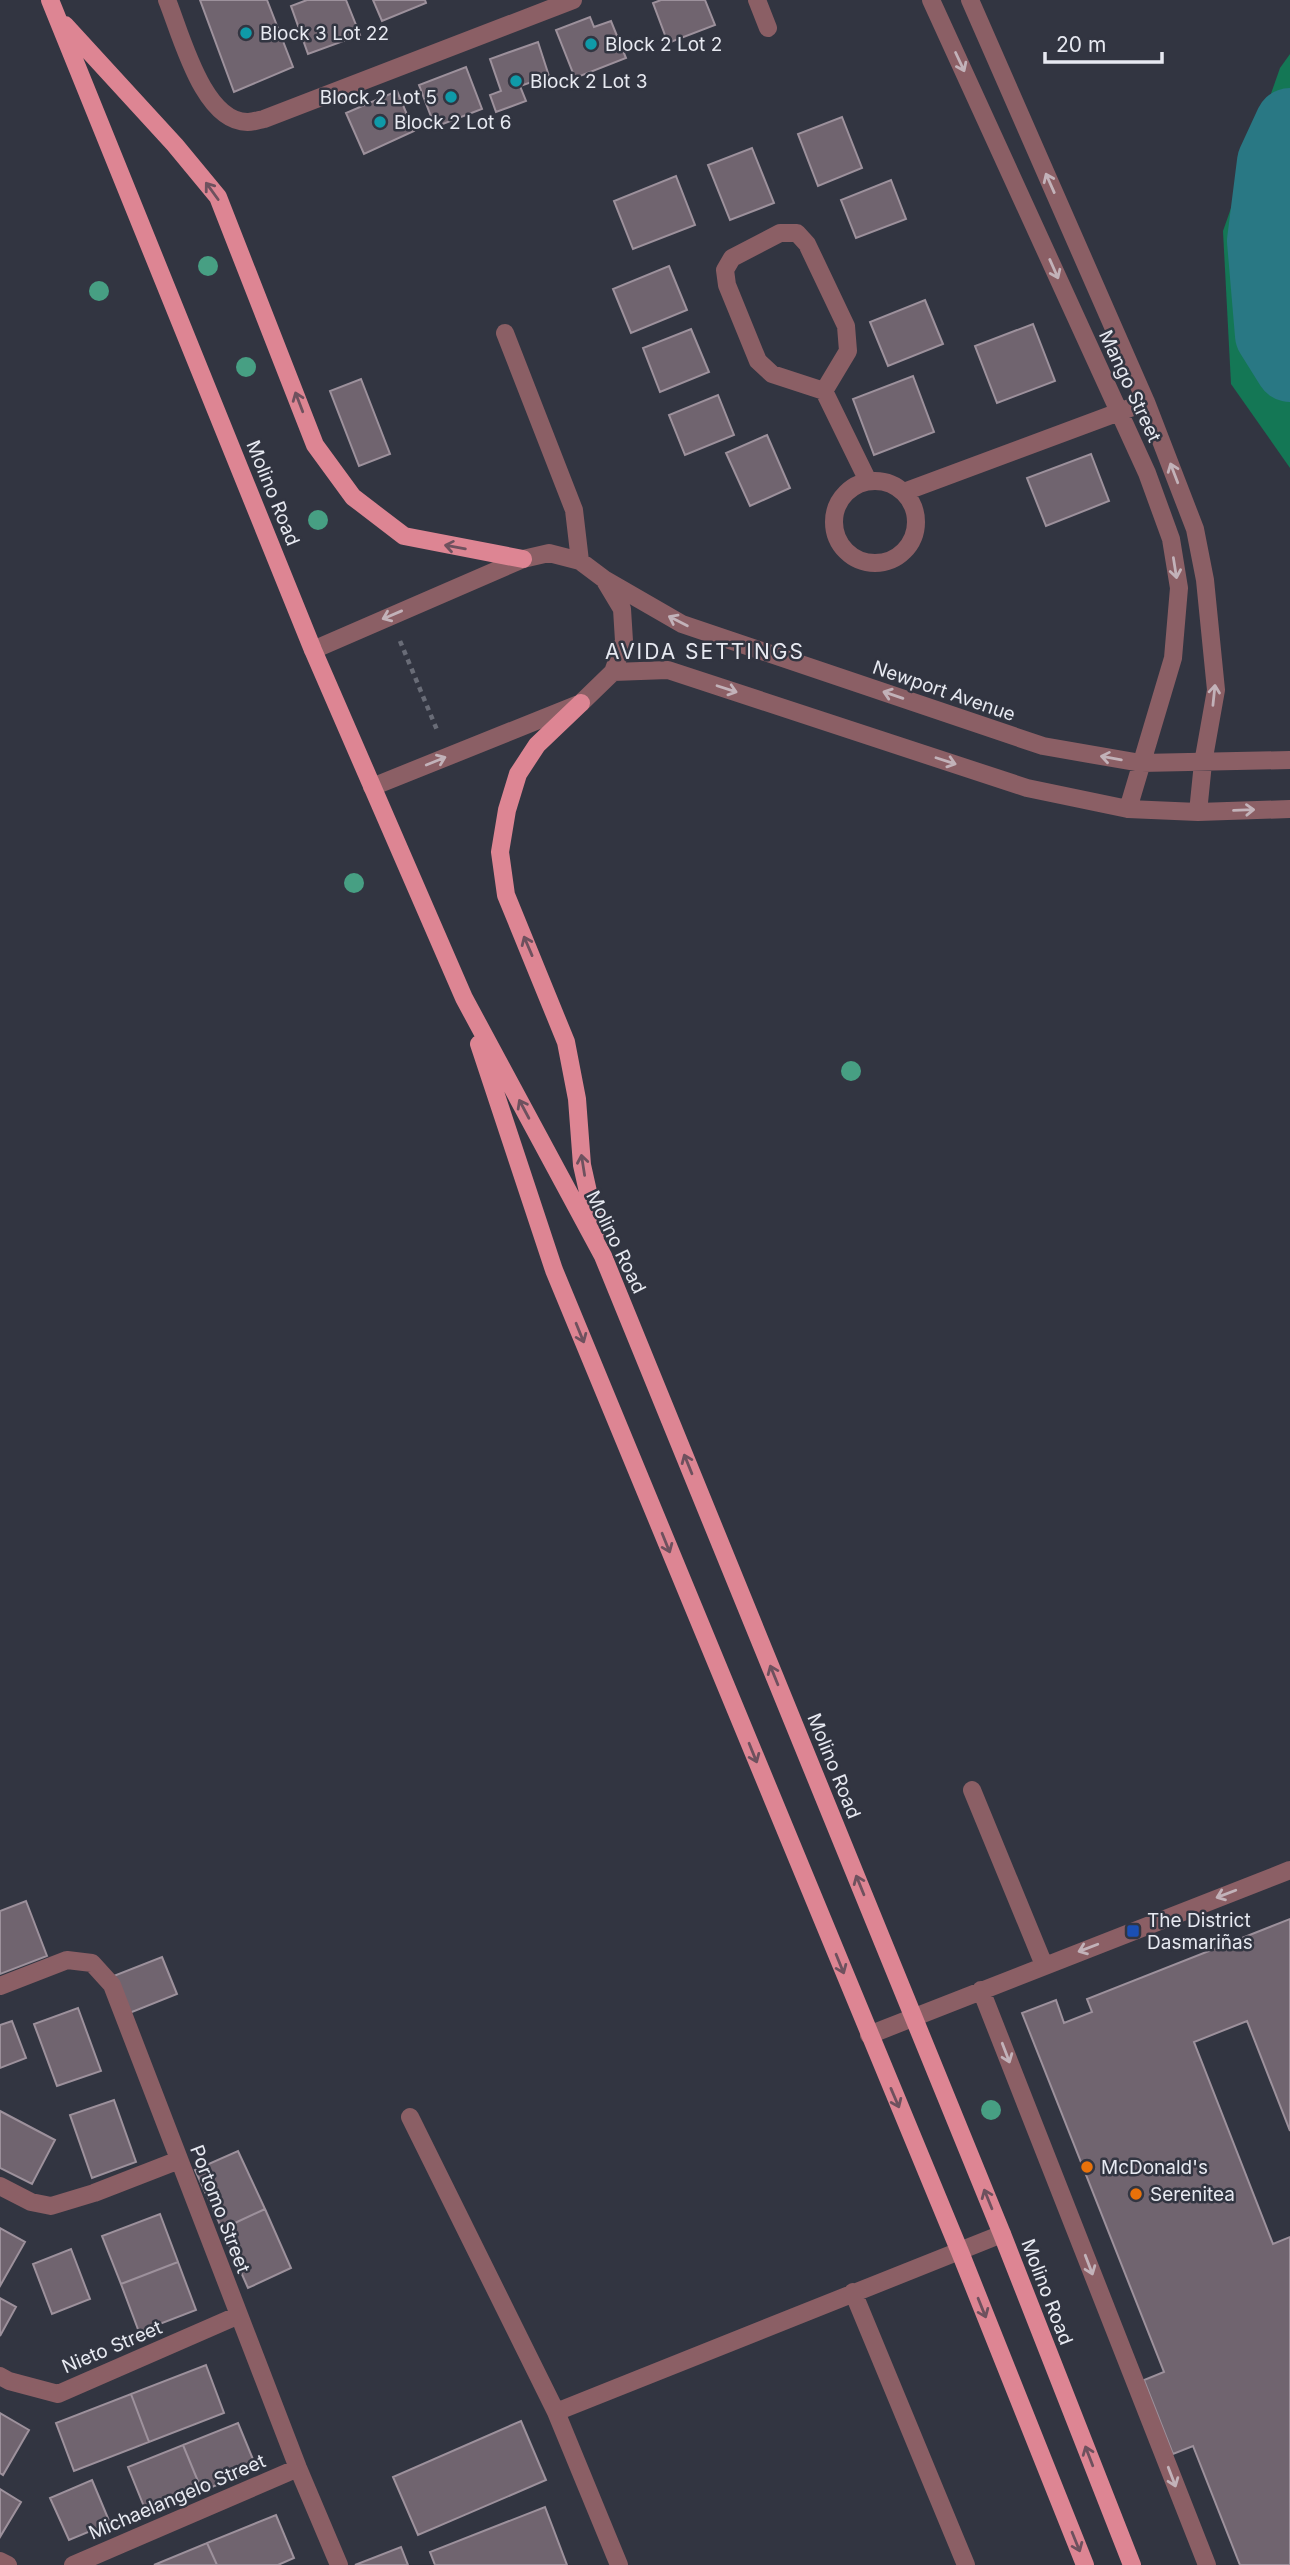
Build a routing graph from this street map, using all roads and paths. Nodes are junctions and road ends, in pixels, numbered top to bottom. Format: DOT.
graph roads {
  1 [pos="167,0"];
  2 [pos="573,0"];
  3 [pos="757,0"];
  4 [pos="931,0"];
  5 [pos="970,0"];
  6 [pos="53,7"];
  7 [pos="768,28"];
  8 [pos="1023,122"];
  9 [pos="994,135"];
  10 [pos="505,333"];
  11 [pos="824,391"];
  12 [pos="1146,402"];
  13 [pos="1118,413"];
  14 [pos="867,481"];
  15 [pos="904,492"];
  16 [pos="523,558"];
  17 [pos="579,561"];
  18 [pos="604,579"];
  19 [pos="389,616"];
  20 [pos="313,650"];
  21 [pos="613,672"];
  22 [pos="581,703"];
  23 [pos="449,756"];
  24 [pos="1290,760"];
  25 [pos="1141,763"];
  26 [pos="1203,763"];
  27 [pos="372,787"];
  28 [pos="1128,809"];
  29 [pos="1290,809"];
  30 [pos="1198,812"];
  31 [pos="464,998"];
  32 [pos="603,1255"];
  33 [pos="972,1790"];
  34 [pos="1290,1870"];
  35 [pos="1044,1965"];
  36 [pos="0,1986"];
  37 [pos="981,1990"];
  38 [pos="914,2017"];
  39 [pos="869,2035"];
  40 [pos="410,2116"];
  41 [pos="179,2160"];
  42 [pos="0,2186"];
  43 [pos="1002,2234"];
  44 [pos="960,2252"];
  45 [pos="853,2292"];
  46 [pos="239,2315"];
  47 [pos="0,2376"];
  48 [pos="556,2412"];
  49 [pos="298,2468"];
  50 [pos="0,2561"];
  51 [pos="8,2565"];
  52 [pos="73,2565"];
  53 [pos="339,2565"];
  54 [pos="619,2565"];
  55 [pos="966,2565"];
  56 [pos="1085,2565"];
  57 [pos="1132,2565"];
  58 [pos="1207,2565"];
  1 -- 2 [label="street"];
  3 -- 7 [label="street"];
  4 -- 9 [label="street, Mango Street, one-way"];
  5 -- 8 [label="street, Mango Street"];
  16 -- 6 [label="main road, one-way"];
  6 -- 20 [label="main road, Molino Road"];
  8 -- 9 [label="street"];
  12 -- 8 [label="street, Mango Street, one-way"];
  9 -- 13 [label="street, Mango Street, one-way"];
  10 -- 17 [label="street"];
  11 -- 11 [label="street"];
  11 -- 14 [label="street"];
  12 -- 13 [label="street"];
  26 -- 12 [label="street, Mango Street, one-way"];
  13 -- 15 [label="street"];
  13 -- 25 [label="street, Mango Street, one-way"];
  14 -- 15 [label="street"];
  14 -- 15 [label="street"];
  16 -- 17 [label="street, Newport Avenue"];
  16 -- 19 [label="street, Newport Avenue, one-way"];
  17 -- 18 [label="street, Newport Avenue"];
  18 -- 21 [label="street, Newport Avenue"];
  25 -- 18 [label="street, Newport Avenue, one-way"];
  19 -- 20 [label="street, Newport Avenue"];
  19 -- 23 [label="path"];
  20 -- 27 [label="main road, Molino Road"];
  21 -- 22 [label="street, Newport Avenue"];
  21 -- 28 [label="street, one-way"];
  22 -- 23 [label="street, Newport Avenue"];
  32 -- 22 [label="main road, one-way"];
  27 -- 23 [label="street, Newport Avenue, one-way"];
  24 -- 26 [label="street, Newport Avenue"];
  25 -- 26 [label="street, Newport Avenue"];
  25 -- 28 [label="street, Mango Street"];
  26 -- 30 [label="street, Mango Street"];
  27 -- 31 [label="main road, Molino Road"];
  28 -- 30 [label="street"];
  30 -- 29 [label="street, one-way"];
  32 -- 31 [label="main road, Molino Road, one-way"];
  31 -- 39 [label="main road, Molino Road, one-way"];
  38 -- 32 [label="main road, Molino Road, one-way"];
  33 -- 35 [label="street"];
  34 -- 35 [label="street, one-way"];
  35 -- 37 [label="street"];
  36 -- 41 [label="street, Portomo Street"];
  37 -- 38 [label="street"];
  37 -- 58 [label="street, one-way"];
  38 -- 39 [label="street"];
  43 -- 38 [label="main road, Molino Road, one-way"];
  39 -- 44 [label="main road, Molino Road, one-way"];
  40 -- 48 [label="street"];
  41 -- 42 [label="street"];
  41 -- 46 [label="street, Portomo Street"];
  43 -- 44 [label="street"];
  57 -- 43 [label="main road, Molino Road, one-way"];
  44 -- 45 [label="street"];
  44 -- 56 [label="main road, Molino Road, one-way"];
  45 -- 48 [label="street"];
  45 -- 55 [label="street"];
  46 -- 47 [label="street, Nieto Street"];
  46 -- 49 [label="street, Portomo Street"];
  48 -- 54 [label="street"];
  49 -- 52 [label="street, Michaelangelo Street"];
  49 -- 53 [label="street, Portomo Street"];
  50 -- 51 [label="street"];
}
